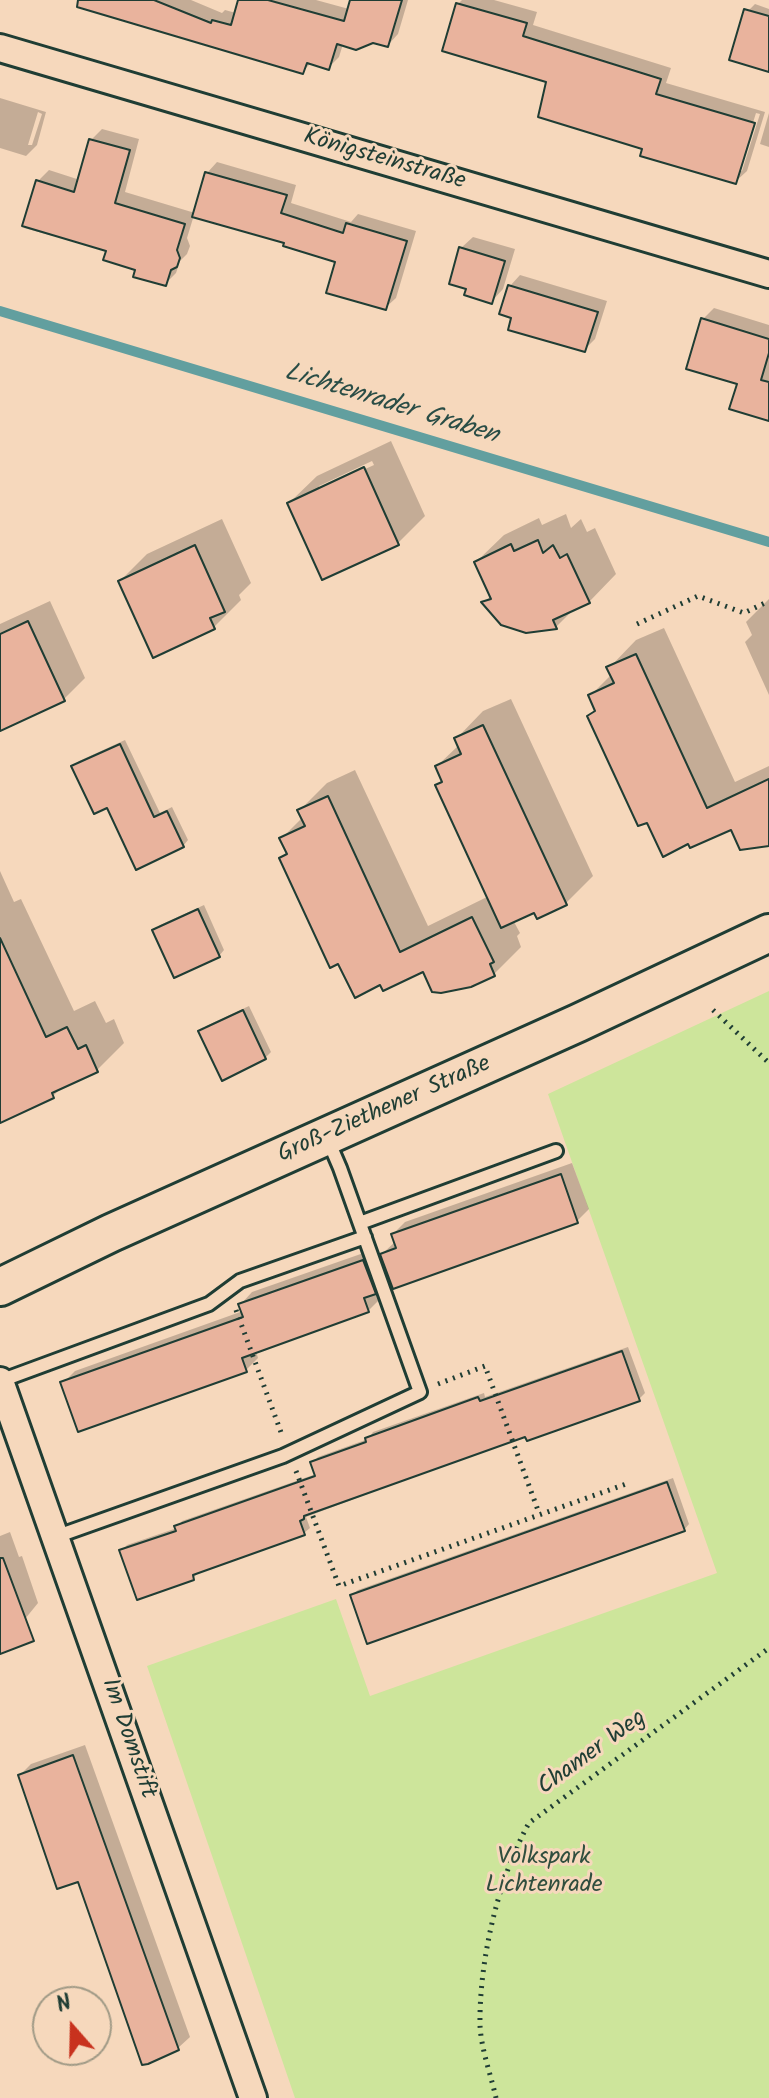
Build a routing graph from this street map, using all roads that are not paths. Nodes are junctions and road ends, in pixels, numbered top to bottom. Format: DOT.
graph roads {
  1 [pos="0,48"];
  2 [pos="769,274"];
  3 [pos="769,933"];
  4 [pos="327,1137"];
  5 [pos="556,1151"];
  6 [pos="360,1223"];
  7 [pos="365,1237"];
  8 [pos="0,1287"];
  9 [pos="0,1381"];
  10 [pos="55,1537"];
  11 [pos="253,2098"];
  1 -- 2 [label="street, Königsteinstraße"];
  3 -- 4 [label="street, Groß-Ziethener Straße"];
  4 -- 6 [label="lane"];
  4 -- 8 [label="street, Groß-Ziethener Straße"];
  5 -- 6 [label="lane"];
  6 -- 7 [label="lane"];
  7 -- 9 [label="lane"];
  7 -- 10 [label="lane"];
  9 -- 10 [label="street, Im Domstift"];
  10 -- 11 [label="street, Im Domstift"];
}
